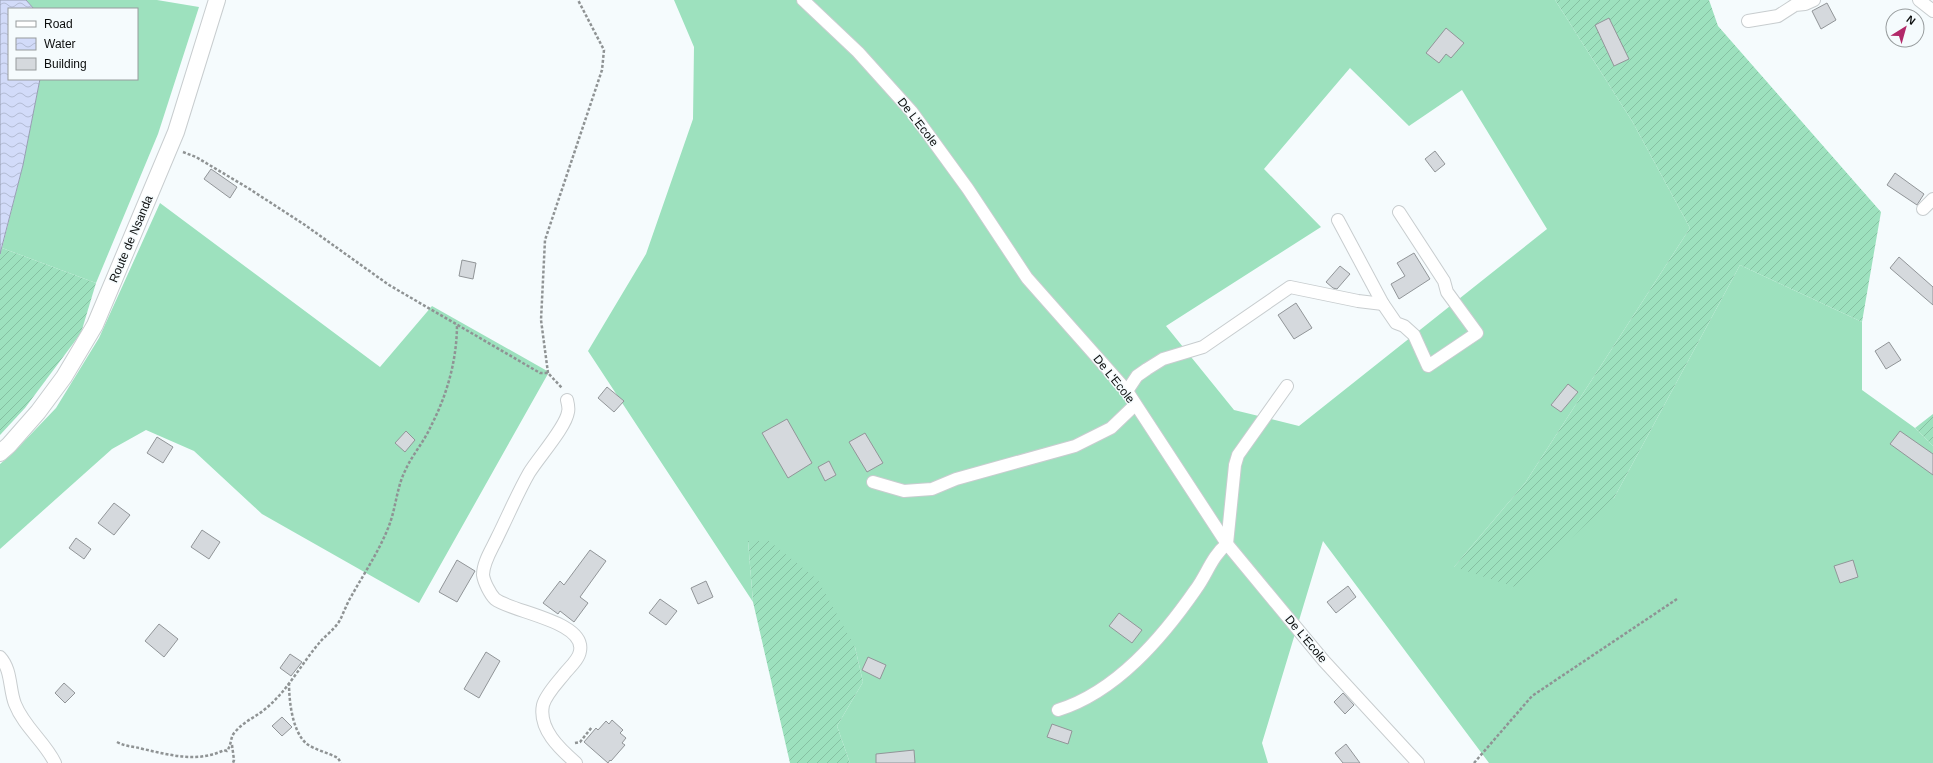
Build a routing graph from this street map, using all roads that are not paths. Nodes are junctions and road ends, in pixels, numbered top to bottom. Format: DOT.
graph roads {
  1 [pos="217,0"];
  2 [pos="803,0"];
  3 [pos="1814,0"];
  4 [pos="1919,0"];
  5 [pos="1933,12"];
  6 [pos="1748,21"];
  7 [pos="1933,199"];
  8 [pos="1923,209"];
  9 [pos="1399,212"];
  10 [pos="1338,220"];
  11 [pos="1383,304"];
  12 [pos="1287,386"];
  13 [pos="1127,391"];
  14 [pos="567,400"];
  15 [pos="1135,405"];
  16 [pos="0,453"];
  17 [pos="872,482"];
  18 [pos="1227,544"];
  19 [pos="0,657"];
  20 [pos="1058,710"];
  21 [pos="55,763"];
  22 [pos="576,763"];
  23 [pos="1418,763"];
  1 -- 16 [label="street, Route de Nsanda"];
  2 -- 13 [label="street, De L'Ecole"];
  3 -- 6 [label="street"];
  4 -- 5 [label="street"];
  7 -- 8 [label="street"];
  9 -- 11 [label="street"];
  10 -- 11 [label="street"];
  11 -- 13 [label="street"];
  12 -- 18 [label="street"];
  13 -- 15 [label="street, De L'Ecole"];
  14 -- 22 [label="street"];
  15 -- 17 [label="street"];
  15 -- 18 [label="street, De L'Ecole"];
  18 -- 20 [label="street"];
  18 -- 23 [label="street, De L'Ecole"];
  19 -- 21 [label="street"];
}
